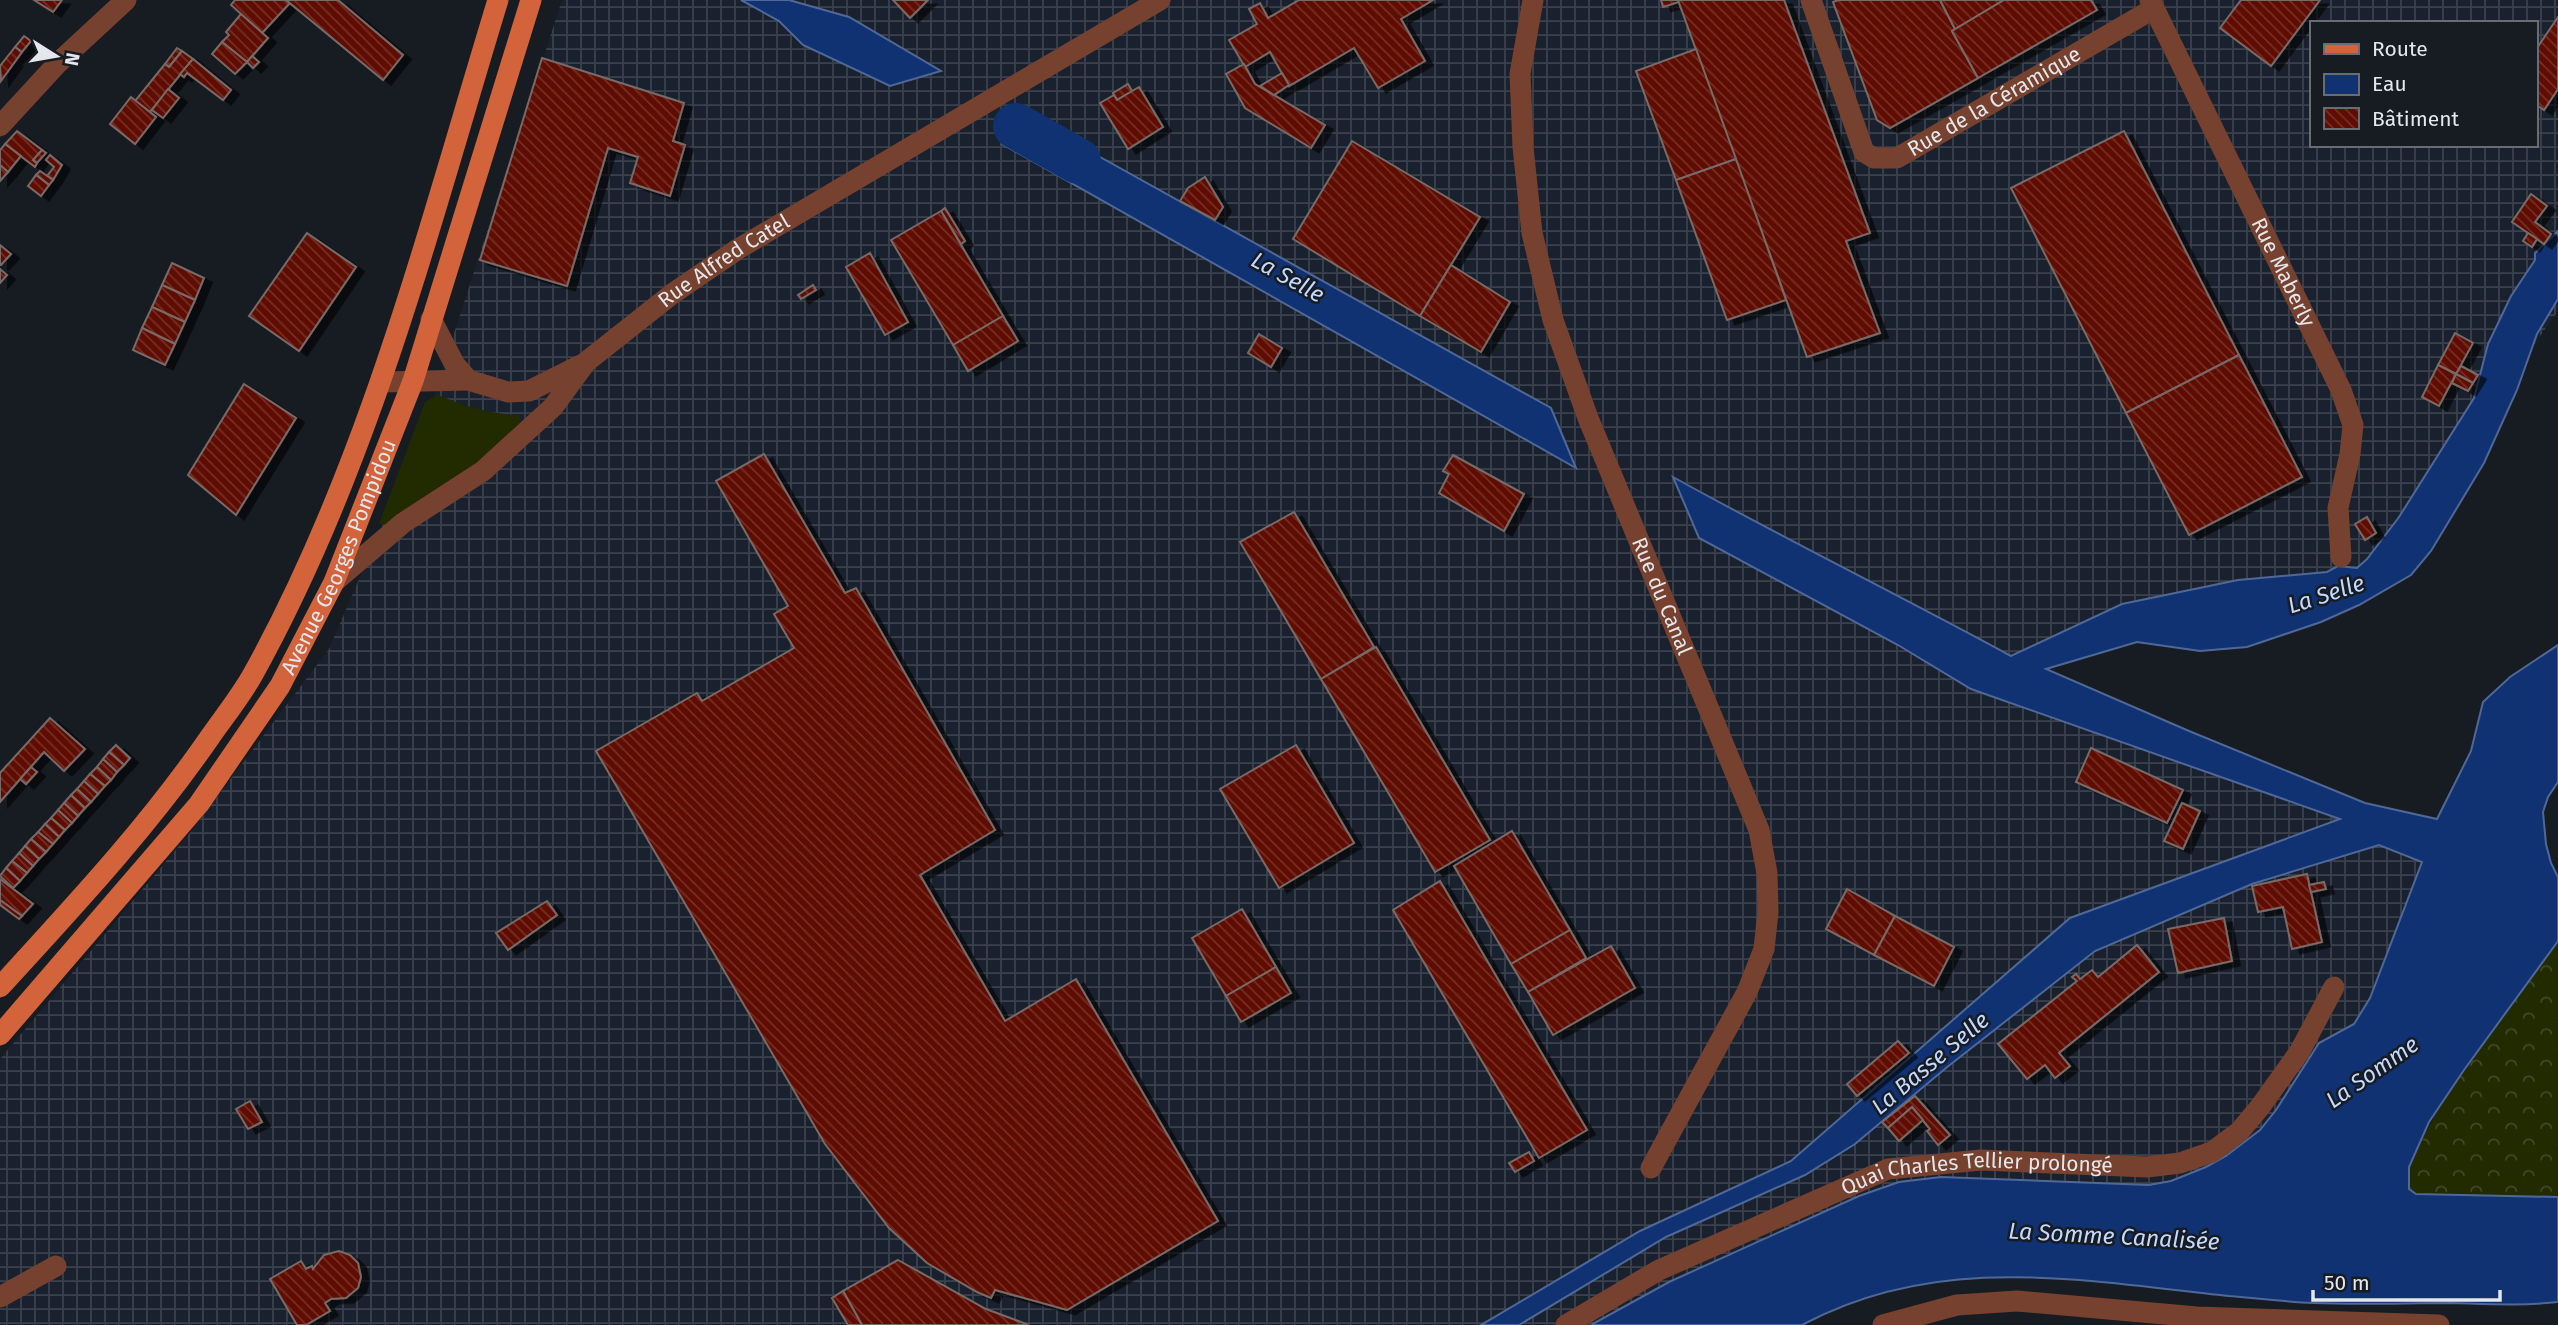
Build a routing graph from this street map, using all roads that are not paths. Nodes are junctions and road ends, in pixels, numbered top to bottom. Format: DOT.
graph roads {
  1 [pos="126,0"];
  2 [pos="498,0"];
  3 [pos="531,0"];
  4 [pos="1160,0"];
  5 [pos="1533,0"];
  6 [pos="1811,0"];
  7 [pos="2151,4"];
  8 [pos="0,126"];
  9 [pos="431,319"];
  10 [pos="586,362"];
  11 [pos="468,380"];
  12 [pos="413,381"];
  13 [pos="382,382"];
  14 [pos="2341,557"];
  15 [pos="334,582"];
  16 [pos="0,987"];
  17 [pos="2334,987"];
  18 [pos="0,1035"];
  19 [pos="1651,1168"];
  20 [pos="56,1266"];
  21 [pos="0,1297"];
  22 [pos="1566,1325"];
  23 [pos="1883,1325"];
  24 [pos="2440,1325"];
  1 -- 8 [label="street"];
  2 -- 13 [label="main road, Avenue Georges Pompidou"];
  3 -- 9 [label="main road, Avenue Georges Pompidou"];
  4 -- 10 [label="street, Rue Alfred Catel"];
  5 -- 19 [label="street, Rue du Canal"];
  6 -- 7 [label="street, Rue de la Céramique"];
  7 -- 14 [label="street, Rue Maberly"];
  9 -- 11 [label="street"];
  9 -- 12 [label="main road, Avenue Georges Pompidou"];
  10 -- 11 [label="street"];
  10 -- 15 [label="street, Rue Alfred Catel"];
  11 -- 12 [label="street"];
  12 -- 13 [label="street"];
  12 -- 15 [label="main road, Avenue Georges Pompidou"];
  13 -- 16 [label="main road, Avenue Georges Pompidou"];
  15 -- 18 [label="main road, Avenue Georges Pompidou"];
  17 -- 22 [label="street, Quai Charles Tellier prolongé"];
  20 -- 21 [label="street"];
  23 -- 24 [label="street"];
}
